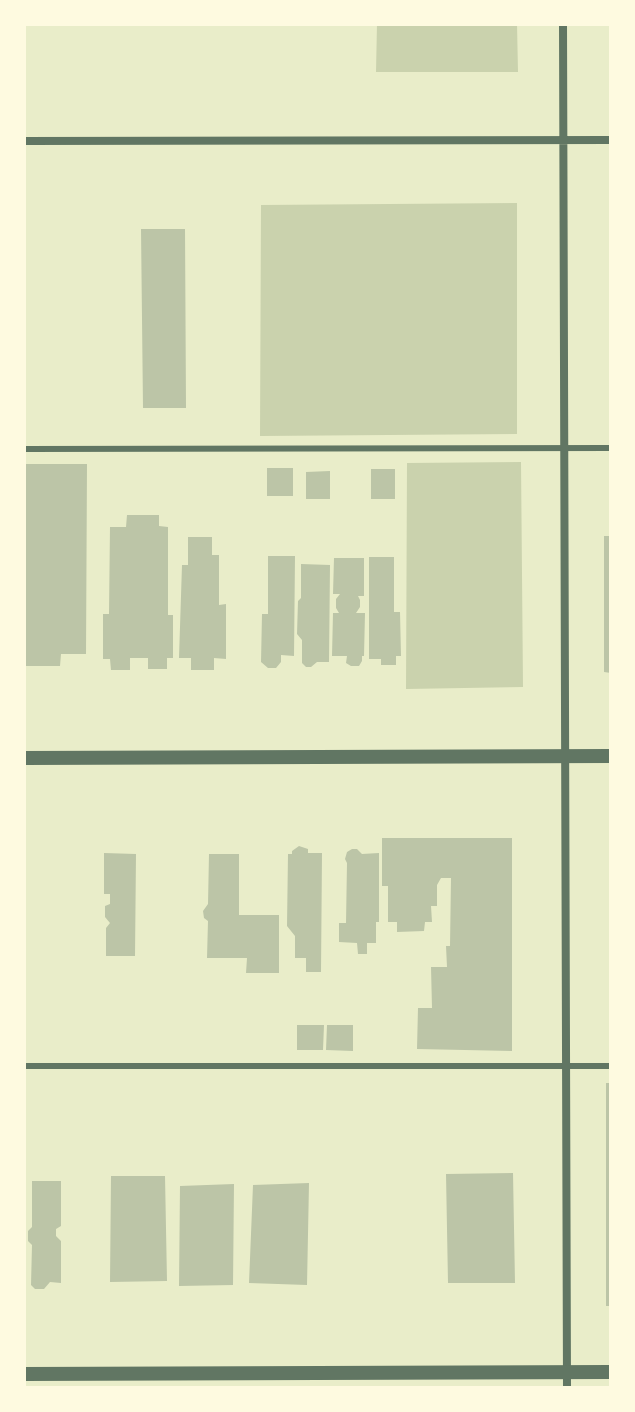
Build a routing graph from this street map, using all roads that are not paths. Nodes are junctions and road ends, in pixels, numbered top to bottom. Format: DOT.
graph roads {
  1 [pos="563,24"];
  2 [pos="563,140"];
  3 [pos="611,140"];
  4 [pos="24,141"];
  5 [pos="611,448"];
  6 [pos="24,449"];
  7 [pos="564,449"];
  8 [pos="565,756"];
  9 [pos="611,756"];
  10 [pos="24,758"];
  11 [pos="24,1066"];
  12 [pos="565,1066"];
  13 [pos="611,1066"];
  14 [pos="611,1372"];
  15 [pos="24,1374"];
  16 [pos="567,1380"];
  1 -- 2 [label="street"];
  2 -- 3 [label="street"];
  2 -- 4 [label="street"];
  2 -- 7 [label="street"];
  5 -- 7 [label="lane"];
  6 -- 7 [label="lane"];
  7 -- 8 [label="street"];
  8 -- 9 [label="street"];
  8 -- 10 [label="street"];
  8 -- 12 [label="street"];
  11 -- 12 [label="lane"];
  12 -- 13 [label="lane"];
  12 -- 16 [label="street"];
  14 -- 16 [label="street"];
  15 -- 16 [label="street"];
}
